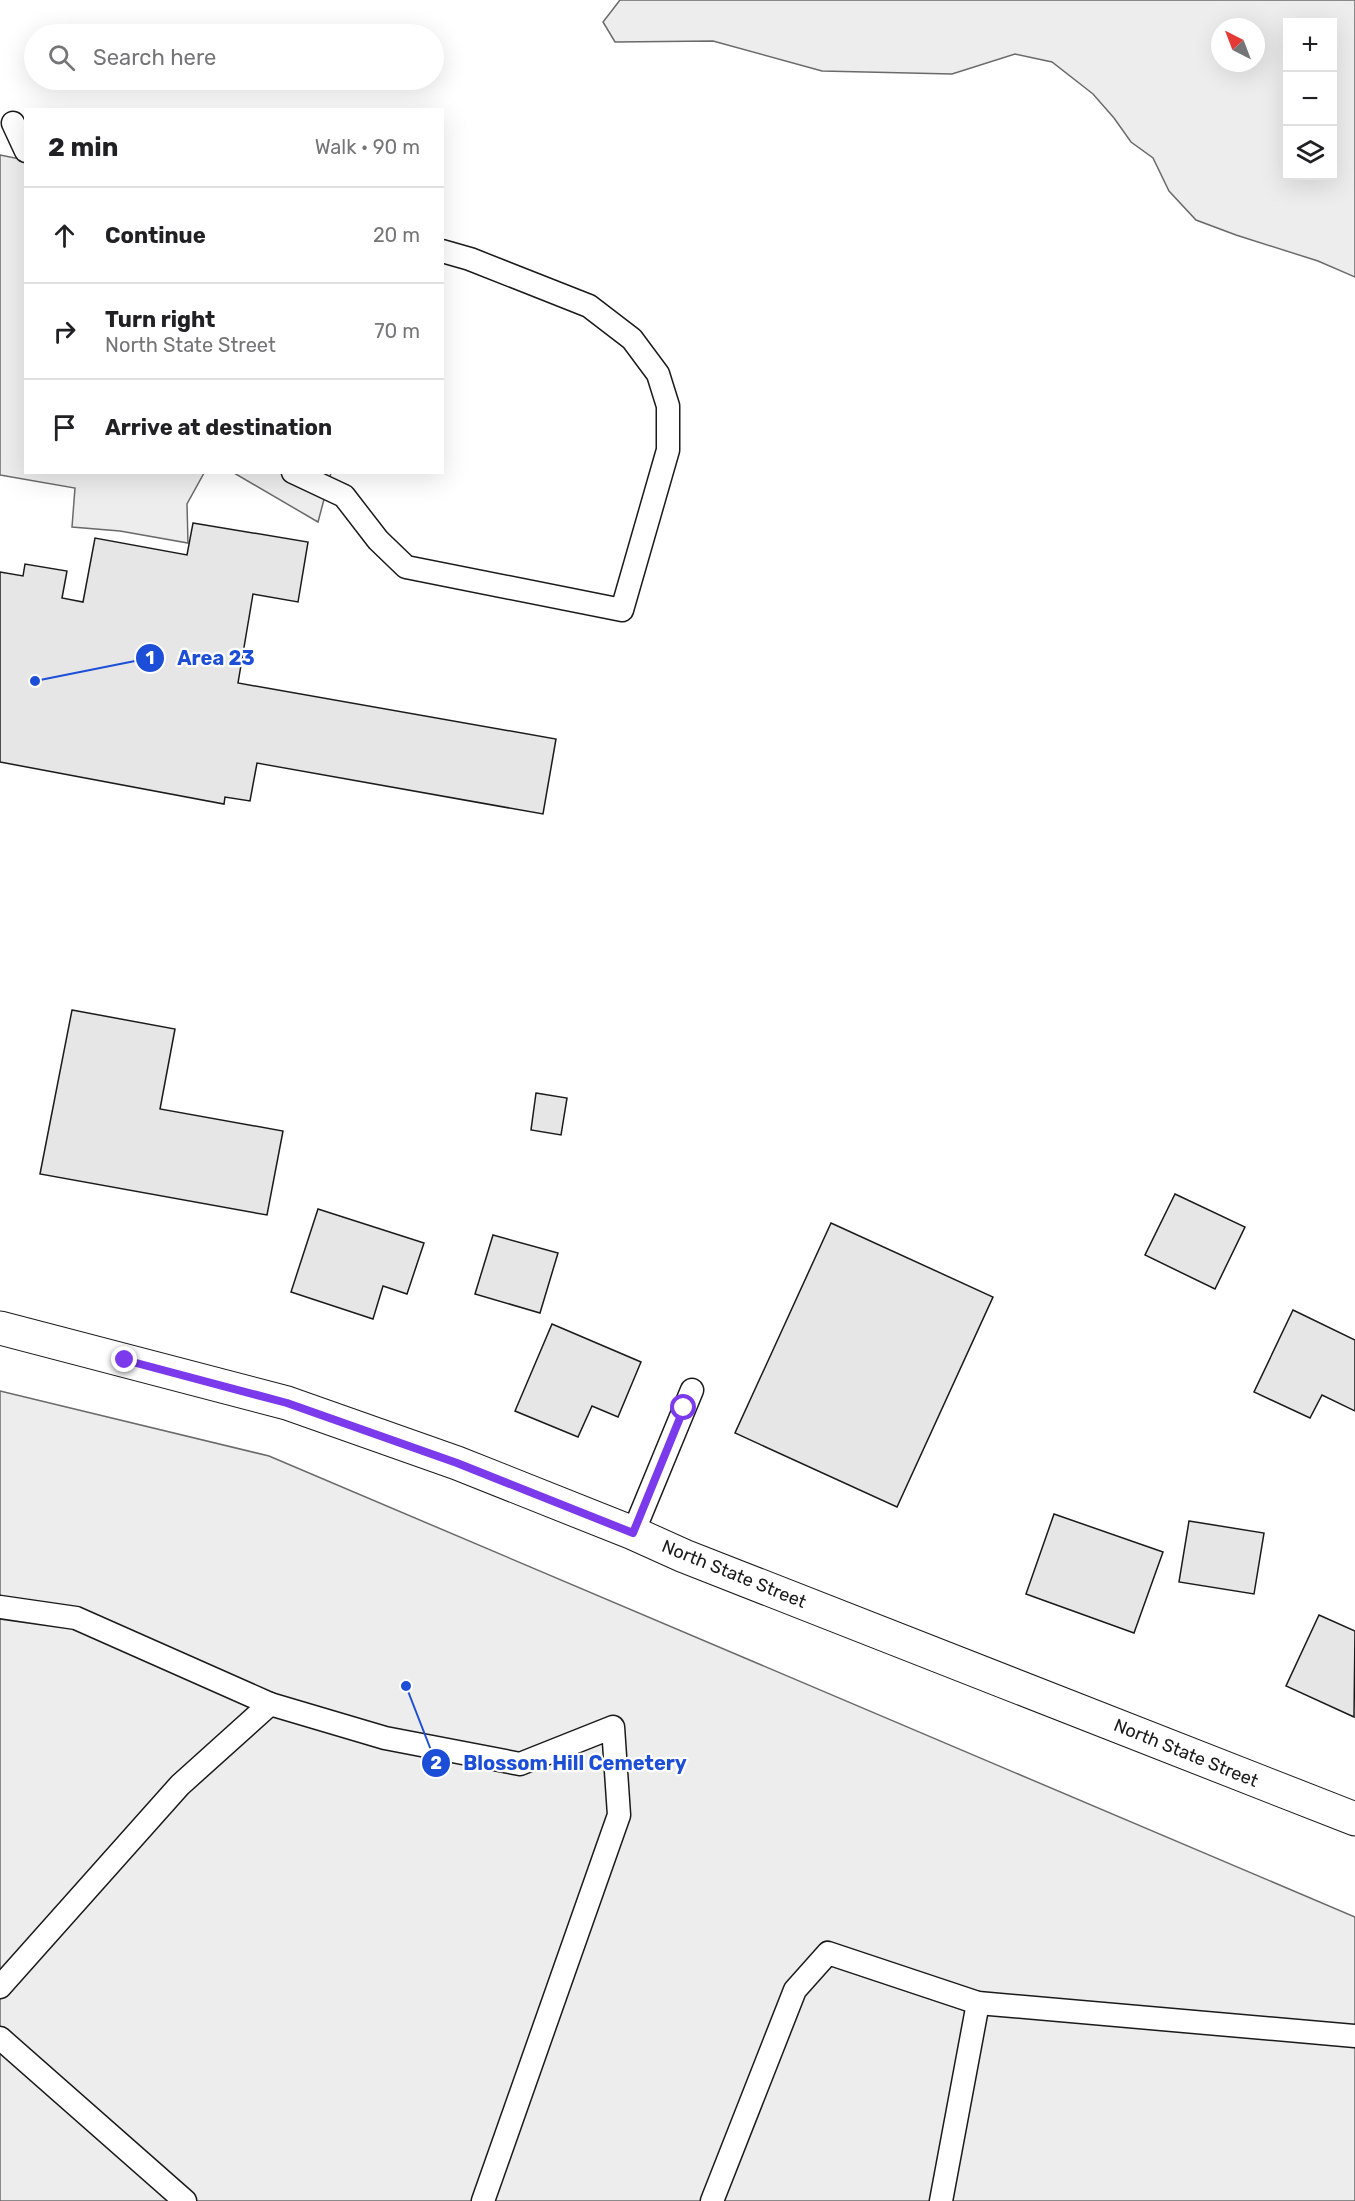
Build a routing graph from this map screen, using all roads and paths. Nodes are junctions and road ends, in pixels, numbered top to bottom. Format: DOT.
graph roads {
  1 [pos="13,123"];
  2 [pos="24,147"];
  3 [pos="444,252"];
  4 [pos="297,474"];
  5 [pos="0,1329"];
  6 [pos="692,1390"];
  7 [pos="633,1533"];
  8 [pos="0,1607"];
  9 [pos="270,1704"];
  10 [pos="1355,1819"];
  11 [pos="0,1987"];
  12 [pos="978,2003"];
  13 [pos="1355,2036"];
  14 [pos="0,2038"];
  15 [pos="184,2201"];
  16 [pos="483,2201"];
  17 [pos="712,2201"];
  18 [pos="941,2201"];
  1 -- 2 [label="lane"];
  3 -- 4 [label="lane"];
  5 -- 7 [label="main road, North State Street"];
  6 -- 7 [label="lane"];
  7 -- 10 [label="main road, North State Street"];
  8 -- 9 [label="lane"];
  9 -- 11 [label="lane"];
  9 -- 16 [label="lane"];
  12 -- 13 [label="lane"];
  12 -- 17 [label="lane"];
  12 -- 18 [label="lane"];
  14 -- 15 [label="lane"];
}
